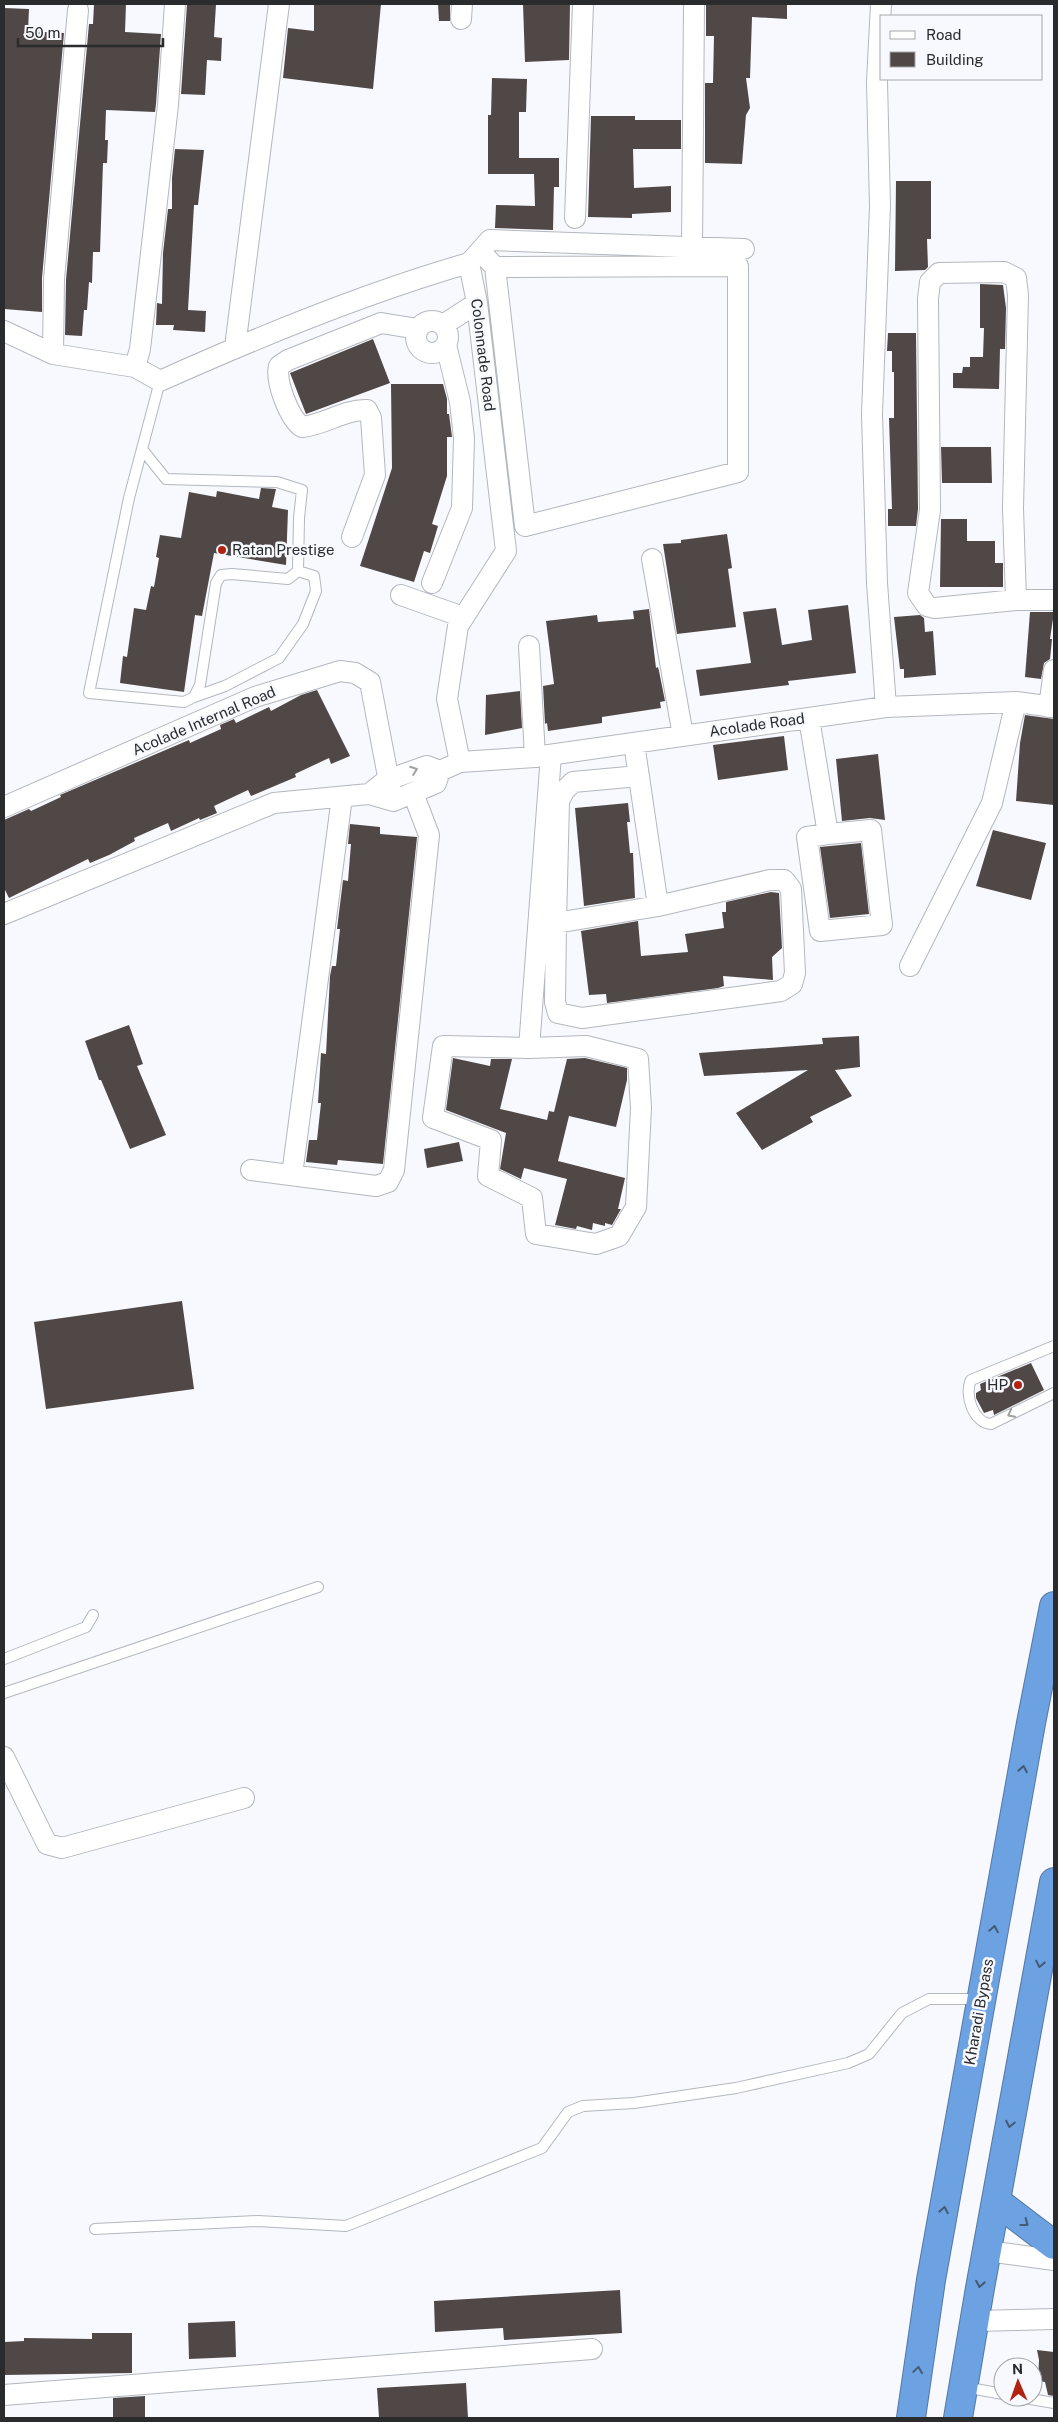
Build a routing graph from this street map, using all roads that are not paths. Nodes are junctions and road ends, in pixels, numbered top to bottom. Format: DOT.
graph roads {
  1 [pos="175,4"];
  2 [pos="279,4"];
  3 [pos="582,4"];
  4 [pos="694,4"];
  5 [pos="78,10"];
  6 [pos="880,24"];
  7 [pos="575,218"];
  8 [pos="692,247"];
  9 [pos="744,249"];
  10 [pos="474,257"];
  11 [pos="495,267"];
  12 [pos="477,303"];
  13 [pos="418,329"];
  14 [pos="4,331"];
  15 [pos="445,335"];
  16 [pos="235,347"];
  17 [pos="53,354"];
  18 [pos="135,367"];
  19 [pos="160,382"];
  20 [pos="142,449"];
  21 [pos="352,537"];
  22 [pos="652,559"];
  23 [pos="298,572"];
  24 [pos="432,583"];
  25 [pos="401,595"];
  26 [pos="1016,600"];
  27 [pos="1054,600"];
  28 [pos="463,617"];
  29 [pos="530,646"];
  30 [pos="1054,670"];
  31 [pos="194,698"];
  32 [pos="1016,702"];
  33 [pos="886,707"];
  34 [pos="1052,707"];
  35 [pos="809,718"];
  36 [pos="683,736"];
  37 [pos="634,743"];
  38 [pos="543,756"];
  39 [pos="460,762"];
  40 [pos="440,771"];
  41 [pos="638,776"];
  42 [pos="387,780"];
  43 [pos="413,793"];
  44 [pos="369,794"];
  45 [pos="342,797"];
  46 [pos="393,801"];
  47 [pos="4,807"];
  48 [pos="828,834"];
  49 [pos="658,906"];
  50 [pos="4,914"];
  51 [pos="556,923"];
  52 [pos="910,966"];
  53 [pos="529,1048"];
  54 [pos="251,1170"];
  55 [pos="292,1175"];
  56 [pos="1054,1346"];
  57 [pos="1054,1393"];
  58 [pos="318,1587"];
  59 [pos="1054,1606"];
  60 [pos="93,1615"];
  61 [pos="4,1659"];
  62 [pos="4,1693"];
  63 [pos="4,1756"];
  64 [pos="244,1798"];
  65 [pos="1054,1882"];
  66 [pos="1051,1926"];
  67 [pos="981,1999"];
  68 [pos="996,2200"];
  69 [pos="95,2230"];
  70 [pos="1054,2245"];
  71 [pos="986,2251"];
  72 [pos="1054,2260"];
  73 [pos="1054,2319"];
  74 [pos="974,2320"];
  75 [pos="592,2349"];
  76 [pos="963,2387"];
  77 [pos="993,2392"];
  78 [pos="4,2395"];
  79 [pos="910,2418"];
  80 [pos="958,2418"];
  1 -- 18 [label="street"];
  2 -- 16 [label="street"];
  3 -- 7 [label="street"];
  4 -- 8 [label="street"];
  5 -- 17 [label="street"];
  6 -- 33 [label="street"];
  8 -- 9 [label="street"];
  8 -- 10 [label="street"];
  10 -- 11 [label="street"];
  10 -- 12 [label="street, Colonnade Road"];
  10 -- 16 [label="street"];
  11 -- 11 [label="street"];
  12 -- 15 [label="street"];
  12 -- 28 [label="street, Colonnade Road"];
  13 -- 15 [label="street"];
  13 -- 15 [label="street"];
  13 -- 21 [label="street"];
  14 -- 17 [label="street"];
  15 -- 24 [label="street"];
  16 -- 19 [label="street"];
  17 -- 18 [label="street"];
  18 -- 19 [label="street"];
  19 -- 20 [label="lane"];
  20 -- 23 [label="lane"];
  20 -- 31 [label="lane"];
  22 -- 36 [label="street"];
  23 -- 31 [label="lane"];
  23 -- 31 [label="lane"];
  25 -- 28 [label="street"];
  26 -- 26 [label="street"];
  26 -- 27 [label="street"];
  28 -- 39 [label="street, Colonnade Road"];
  29 -- 38 [label="street"];
  30 -- 34 [label="street"];
  32 -- 33 [label="street, Acolade Road"];
  32 -- 34 [label="street, Acolade Road"];
  32 -- 52 [label="street"];
  33 -- 35 [label="street, Acolade Road"];
  35 -- 36 [label="street, Acolade Road"];
  35 -- 48 [label="street"];
  36 -- 37 [label="street, Acolade Road"];
  37 -- 38 [label="street, Acolade Road"];
  37 -- 41 [label="street"];
  38 -- 39 [label="street, Acolade Road"];
  38 -- 53 [label="street"];
  39 -- 40 [label="street"];
  42 -- 40 [label="street, one-way"];
  40 -- 43 [label="street"];
  41 -- 49 [label="street"];
  41 -- 51 [label="street"];
  42 -- 44 [label="street"];
  42 -- 46 [label="street, Acolade Internal Road"];
  42 -- 47 [label="street, Acolade Internal Road"];
  43 -- 46 [label="street"];
  43 -- 55 [label="street"];
  44 -- 45 [label="street"];
  44 -- 46 [label="street"];
  45 -- 50 [label="street"];
  45 -- 55 [label="street"];
  48 -- 48 [label="street"];
  49 -- 51 [label="street"];
  49 -- 51 [label="street"];
  53 -- 53 [label="street"];
  54 -- 55 [label="street"];
  57 -- 56 [label="lane, one-way"];
  58 -- 62 [label="lane"];
  67 -- 59 [label="highway, Kharadi Bypass, one-way"];
  60 -- 61 [label="lane"];
  63 -- 64 [label="street"];
  65 -- 66 [label="highway"];
  66 -- 68 [label="highway, one-way"];
  67 -- 69 [label="lane"];
  79 -- 67 [label="highway, Kharadi Bypass, one-way"];
  68 -- 70 [label="highway, one-way"];
  68 -- 71 [label="highway"];
  71 -- 72 [label="street"];
  71 -- 74 [label="highway, one-way"];
  73 -- 74 [label="street"];
  74 -- 76 [label="highway"];
  75 -- 78 [label="street"];
  76 -- 77 [label="lane"];
  76 -- 80 [label="highway"];
}
